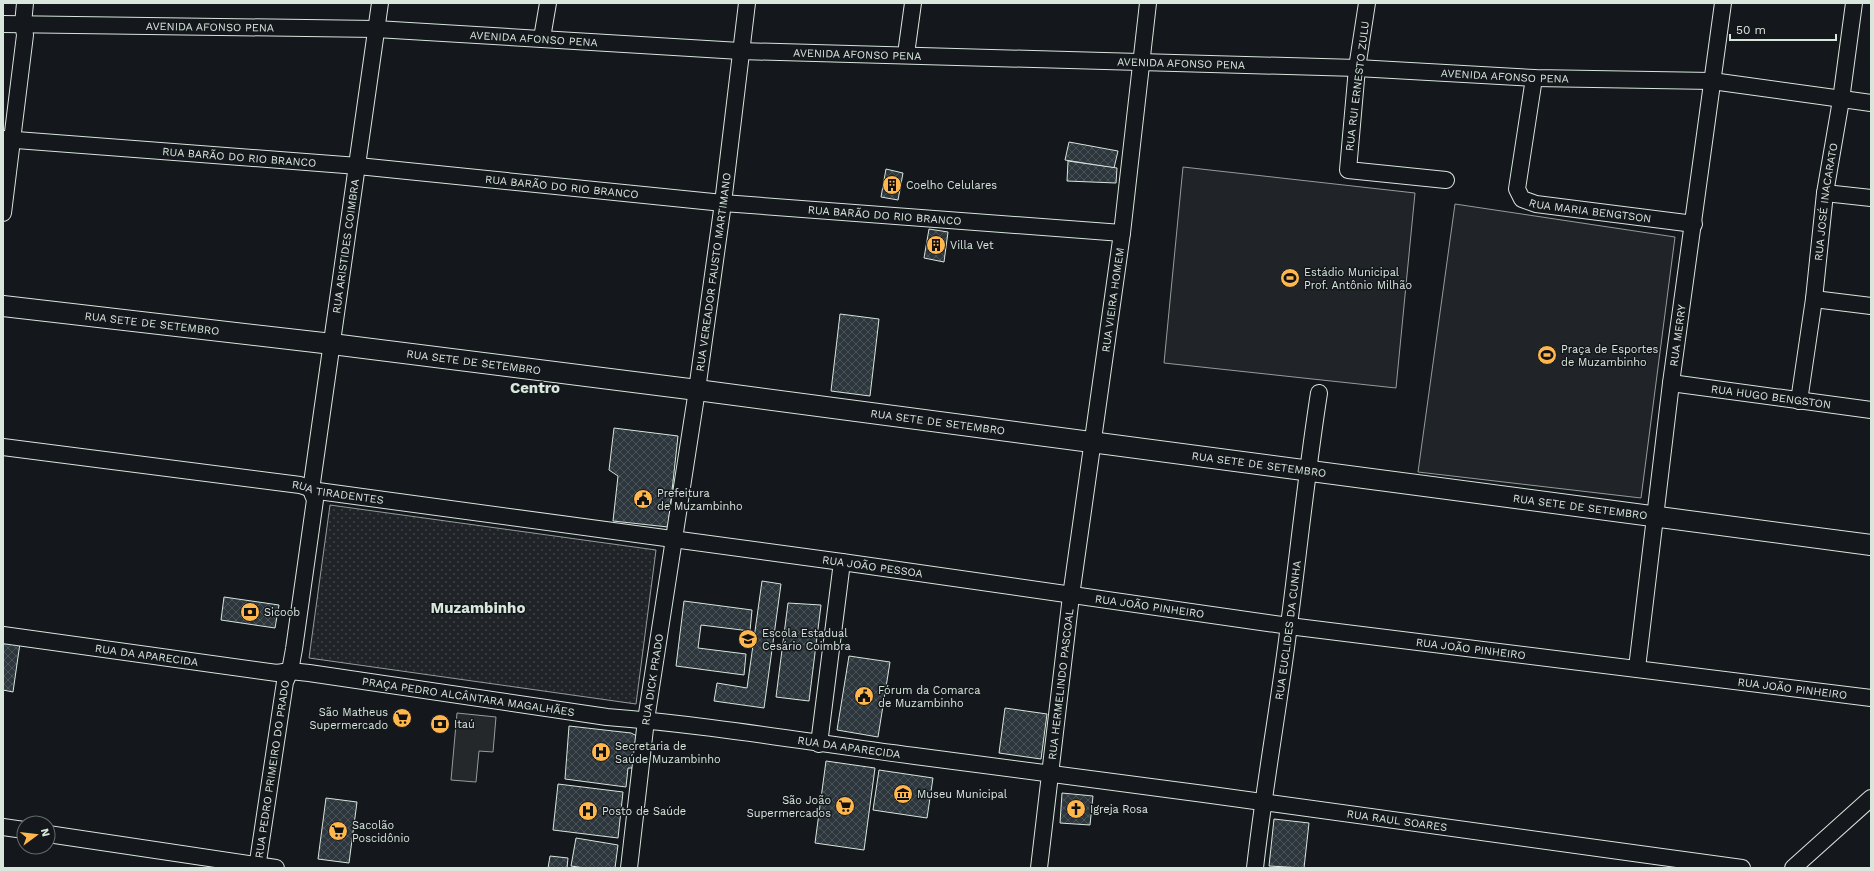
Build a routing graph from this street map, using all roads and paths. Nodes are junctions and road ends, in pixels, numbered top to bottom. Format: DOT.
graph roads {
  1 [pos="25,3"];
  2 [pos="380,3"];
  3 [pos="548,3"];
  4 [pos="747,3"];
  5 [pos="913,3"];
  6 [pos="1148,3"];
  7 [pos="1367,3"];
  8 [pos="1723,3"];
  9 [pos="1854,3"];
  10 [pos="3,24"];
  11 [pos="23,24"];
  12 [pos="376,29"];
  13 [pos="542,38"];
  14 [pos="740,51"];
  15 [pos="906,54"];
  16 [pos="1141,62"];
  17 [pos="1357,68"];
  18 [pos="1534,78"];
  19 [pos="1712,81"];
  20 [pos="1841,100"];
  21 [pos="1871,103"];
  22 [pos="8,140"];
  23 [pos="358,166"];
  24 [pos="1446,180"];
  25 [pos="1825,193"];
  26 [pos="1871,198"];
  27 [pos="723,203"];
  28 [pos="3,213"];
  29 [pos="1694,224"];
  30 [pos="1122,233"];
  31 [pos="1814,299"];
  32 [pos="3,306"];
  33 [pos="1871,306"];
  34 [pos="332,344"];
  35 [pos="1671,384"];
  36 [pos="697,390"];
  37 [pos="1318,393"];
  38 [pos="1799,401"];
  39 [pos="1871,410"];
  40 [pos="1092,442"];
  41 [pos="3,447"];
  42 [pos="1307,470"];
  43 [pos="311,490"];
  44 [pos="1654,516"];
  45 [pos="673,540"];
  46 [pos="1871,546"];
  47 [pos="842,562"];
  48 [pos="1071,596"];
  49 [pos="1289,626"];
  50 [pos="3,635"];
  51 [pos="1637,668"];
  52 [pos="290,671"];
  53 [pos="1871,698"];
  54 [pos="646,720"];
  55 [pos="819,744"];
  56 [pos="1051,773"];
  57 [pos="1871,798"];
  58 [pos="1262,802"];
  59 [pos="3,827"];
  60 [pos="16,829"];
  61 [pos="56,835"];
  62 [pos="257,866"];
  63 [pos="1794,867"];
  64 [pos="276,868"];
  65 [pos="629,868"];
  66 [pos="1039,868"];
  67 [pos="1255,868"];
  68 [pos="1742,868"];
  1 -- 11 [label="street"];
  2 -- 12 [label="street, RUA ARISTIDES COIMBRA"];
  3 -- 13 [label="street"];
  4 -- 14 [label="street, RUA VEREADOR FAUSTO MARTIMANO"];
  5 -- 15 [label="street"];
  6 -- 16 [label="street, RUA VIEIRA HOMEM"];
  7 -- 17 [label="street, RUA RUI ERNESTO ZULU"];
  8 -- 19 [label="street, RUA MERRY"];
  9 -- 20 [label="street, RUA JOSÉ INACARATO"];
  10 -- 11 [label="street, AVENIDA AFONSO PENA"];
  11 -- 12 [label="street, AVENIDA AFONSO PENA"];
  11 -- 22 [label="street"];
  12 -- 13 [label="street, AVENIDA AFONSO PENA"];
  12 -- 23 [label="street, RUA ARISTIDES COIMBRA"];
  13 -- 14 [label="street, AVENIDA AFONSO PENA"];
  14 -- 15 [label="street, AVENIDA AFONSO PENA"];
  14 -- 27 [label="street, RUA VEREADOR FAUSTO MARTIMANO"];
  15 -- 16 [label="street, AVENIDA AFONSO PENA"];
  16 -- 17 [label="street, AVENIDA AFONSO PENA"];
  16 -- 30 [label="street, RUA VIEIRA HOMEM"];
  17 -- 18 [label="street, AVENIDA AFONSO PENA"];
  17 -- 24 [label="street, RUA RUI ERNESTO ZULU"];
  18 -- 19 [label="street, AVENIDA AFONSO PENA"];
  18 -- 29 [label="street, RUA MARIA BENGTSON"];
  19 -- 20 [label="street, AVENIDA AFONSO PENA"];
  19 -- 29 [label="street, RUA MERRY"];
  20 -- 21 [label="street, AVENIDA AFONSO PENA"];
  20 -- 25 [label="street, RUA JOSÉ INACARATO"];
  22 -- 23 [label="street, RUA BARÃO DO RIO BRANCO"];
  22 -- 28 [label="street"];
  23 -- 27 [label="street, RUA BARÃO DO RIO BRANCO"];
  23 -- 34 [label="street, RUA ARISTIDES COIMBRA"];
  25 -- 26 [label="street"];
  25 -- 31 [label="street, RUA JOSÉ INACARATO"];
  27 -- 30 [label="street, RUA BARÃO DO RIO BRANCO"];
  27 -- 36 [label="street, RUA VEREADOR FAUSTO MARTIMANO"];
  29 -- 35 [label="street, RUA MERRY"];
  30 -- 40 [label="street, RUA VIEIRA HOMEM"];
  31 -- 33 [label="street"];
  31 -- 38 [label="street, RUA JOSÉ INACARATO"];
  32 -- 34 [label="main road, RUA SETE DE SETEMBRO"];
  34 -- 36 [label="main road, RUA SETE DE SETEMBRO"];
  34 -- 43 [label="street, RUA ARISTIDES COIMBRA"];
  35 -- 38 [label="street, RUA HUGO BENGSTON"];
  35 -- 44 [label="street, RUA MERRY"];
  36 -- 40 [label="main road, RUA SETE DE SETEMBRO"];
  36 -- 45 [label="street, RUA VEREADOR FAUSTO MARTIMANO"];
  37 -- 42 [label="street, RUA EUCLIDES DA CUNHA"];
  38 -- 39 [label="street, RUA HUGO BENGSTON"];
  40 -- 42 [label="main road, RUA SETE DE SETEMBRO"];
  40 -- 48 [label="street, RUA VIEIRA HOMEM"];
  41 -- 43 [label="street, RUA TIRADENTES"];
  42 -- 44 [label="main road, RUA SETE DE SETEMBRO"];
  42 -- 49 [label="street, RUA EUCLIDES DA CUNHA"];
  43 -- 45 [label="street, RUA TIRADENTES"];
  43 -- 52 [label="street, RUA PEDRO PRIMEIRO DO PRADO"];
  44 -- 46 [label="main road, RUA SETE DE SETEMBRO"];
  44 -- 51 [label="street, RUA MERRY"];
  45 -- 47 [label="street, RUA JOÃO PESSOA"];
  45 -- 54 [label="street, RUA DICK PRADO"];
  47 -- 48 [label="street, RUA JOÃO PESSOA"];
  47 -- 55 [label="street"];
  48 -- 49 [label="street, RUA JOÃO PINHEIRO"];
  48 -- 56 [label="street, RUA HERMELINDO PASCOAL"];
  49 -- 51 [label="street, RUA JOÃO PINHEIRO"];
  49 -- 58 [label="street, RUA EUCLIDES DA CUNHA"];
  50 -- 52 [label="street, RUA DA APARECIDA"];
  51 -- 53 [label="street, RUA JOÃO PINHEIRO"];
  52 -- 54 [label="street, PRAÇA PEDRO ALCÂNTARA MAGALHÃES"];
  52 -- 62 [label="street, RUA PEDRO PRIMEIRO DO PRADO"];
  54 -- 55 [label="street, RUA DA APARECIDA"];
  54 -- 65 [label="street, RUA DICK PRADO"];
  55 -- 56 [label="street, RUA DA APARECIDA"];
  56 -- 58 [label="street, RUA RAUL SOARES"];
  56 -- 66 [label="street, RUA HERMELINDO PASCOAL"];
  57 -- 63 [label="street"];
  58 -- 67 [label="street, RUA EUCLIDES DA CUNHA"];
  58 -- 68 [label="street, RUA RAUL SOARES"];
  59 -- 60 [label="street"];
  61 -- 62 [label="street"];
  62 -- 64 [label="street"];
}
